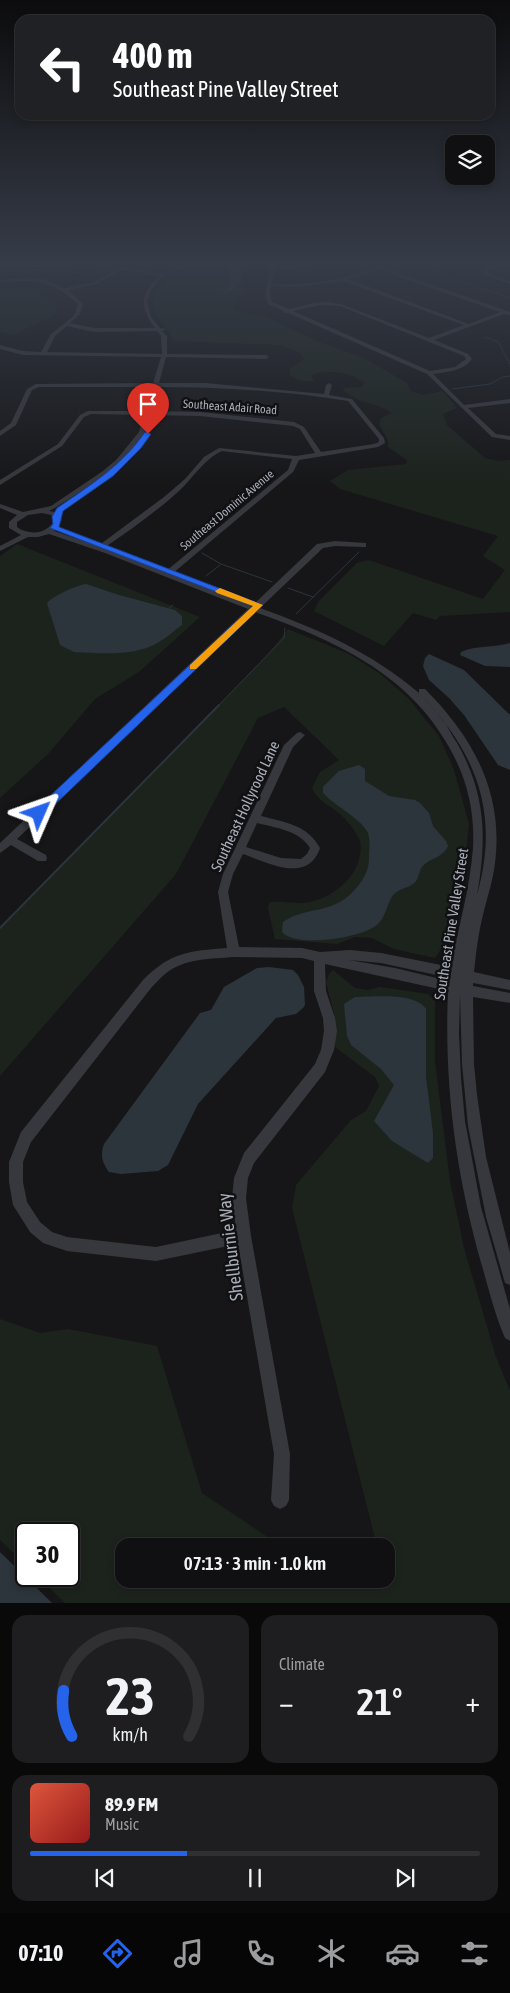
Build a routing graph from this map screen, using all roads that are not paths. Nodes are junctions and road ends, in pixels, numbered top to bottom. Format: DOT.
graph roads {
  1 [pos="50,338"];
  2 [pos="164,338"];
  3 [pos="346,338"];
  4 [pos="424,338"];
  5 [pos="436,338"];
  6 [pos="430,340"];
  7 [pos="0,347"];
  8 [pos="43,354"];
  9 [pos="167,355"];
  10 [pos="266,357"];
  11 [pos="429,373"];
  12 [pos="159,385"];
  13 [pos="329,385"];
  14 [pos="326,396"];
  15 [pos="159,400"];
  16 [pos="510,401"];
  17 [pos="157,407"];
  18 [pos="463,407"];
  19 [pos="152,414"];
  20 [pos="0,434"];
  21 [pos="510,438"];
  22 [pos="319,454"];
  23 [pos="296,458"];
  24 [pos="0,483"];
  25 [pos="90,486"];
  26 [pos="0,506"];
  27 [pos="42,511"];
  28 [pos="0,513"];
  29 [pos="19,517"];
  30 [pos="56,517"];
  31 [pos="51,529"];
  32 [pos="16,531"];
  33 [pos="26,534"];
  34 [pos="0,543"];
  35 [pos="364,545"];
  36 [pos="101,548"];
  37 [pos="0,549"];
  38 [pos="168,574"];
  39 [pos="256,607"];
  40 [pos="300,735"];
  41 [pos="255,818"];
  42 [pos="10,840"];
  43 [pos="0,849"];
  44 [pos="240,849"];
  45 [pos="42,858"];
  46 [pos="234,952"];
  47 [pos="320,956"];
  48 [pos="461,975"];
  49 [pos="510,985"];
  50 [pos="454,988"];
  51 [pos="467,991"];
  52 [pos="510,998"];
  53 [pos="244,1236"];
  54 [pos="510,1278"];
  55 [pos="510,1333"];
  56 [pos="280,1500"];
  1 -- 8 [label="street"];
  2 -- 9 [label="street"];
  3 -- 11 [label="street"];
  4 -- 6 [label="street"];
  5 -- 6 [label="street"];
  6 -- 11 [label="street"];
  7 -- 8 [label="street"];
  8 -- 9 [label="street"];
  9 -- 10 [label="street"];
  9 -- 12 [label="street"];
  11 -- 18 [label="street"];
  12 -- 14 [label="street"];
  12 -- 15 [label="street"];
  12 -- 19 [label="street"];
  12 -- 20 [label="street"];
  13 -- 14 [label="street"];
  14 -- 22 [label="street"];
  16 -- 18 [label="street"];
  17 -- 19 [label="street"];
  18 -- 21 [label="street"];
  19 -- 22 [label="street, Southeast Adair Road"];
  19 -- 24 [label="street, Southeast Adair Road"];
  19 -- 25 [label="street"];
  22 -- 23 [label="street"];
  23 -- 36 [label="street"];
  23 -- 38 [label="street, Southeast Dominic Avenue"];
  25 -- 27 [label="street"];
  25 -- 30 [label="street"];
  26 -- 29 [label="street"];
  27 -- 29 [label="street"];
  27 -- 30 [label="street"];
  28 -- 29 [label="street"];
  29 -- 32 [label="street"];
  30 -- 31 [label="street"];
  31 -- 33 [label="street"];
  31 -- 36 [label="street, Southeast Pine Valley Street"];
  32 -- 33 [label="street"];
  32 -- 34 [label="street"];
  33 -- 37 [label="street"];
  35 -- 39 [label="street"];
  36 -- 38 [label="street, Southeast Pine Valley Street"];
  38 -- 39 [label="street, Southeast Pine Valley Street"];
  39 -- 42 [label="street"];
  39 -- 48 [label="street, Southeast Pine Valley Street"];
  40 -- 41 [label="street, Southeast Hollyrood Lane"];
  41 -- 44 [label="street, Southeast Hollyrood Lane"];
  41 -- 44 [label="street"];
  42 -- 43 [label="street"];
  42 -- 45 [label="street"];
  44 -- 46 [label="street, Southeast Hollyrood Lane"];
  46 -- 47 [label="street"];
  46 -- 53 [label="street"];
  47 -- 48 [label="street"];
  47 -- 50 [label="street"];
  47 -- 53 [label="street, Shellburnie Way"];
  48 -- 49 [label="street"];
  48 -- 50 [label="street, Southeast Pine Valley Street"];
  48 -- 51 [label="street, Southeast Pine Valley Street"];
  50 -- 51 [label="street"];
  50 -- 55 [label="street, Southeast Pine Valley Street"];
  51 -- 52 [label="street"];
  51 -- 54 [label="street, Southeast Pine Valley Street"];
  53 -- 56 [label="street, Shellburnie Way"];
}
